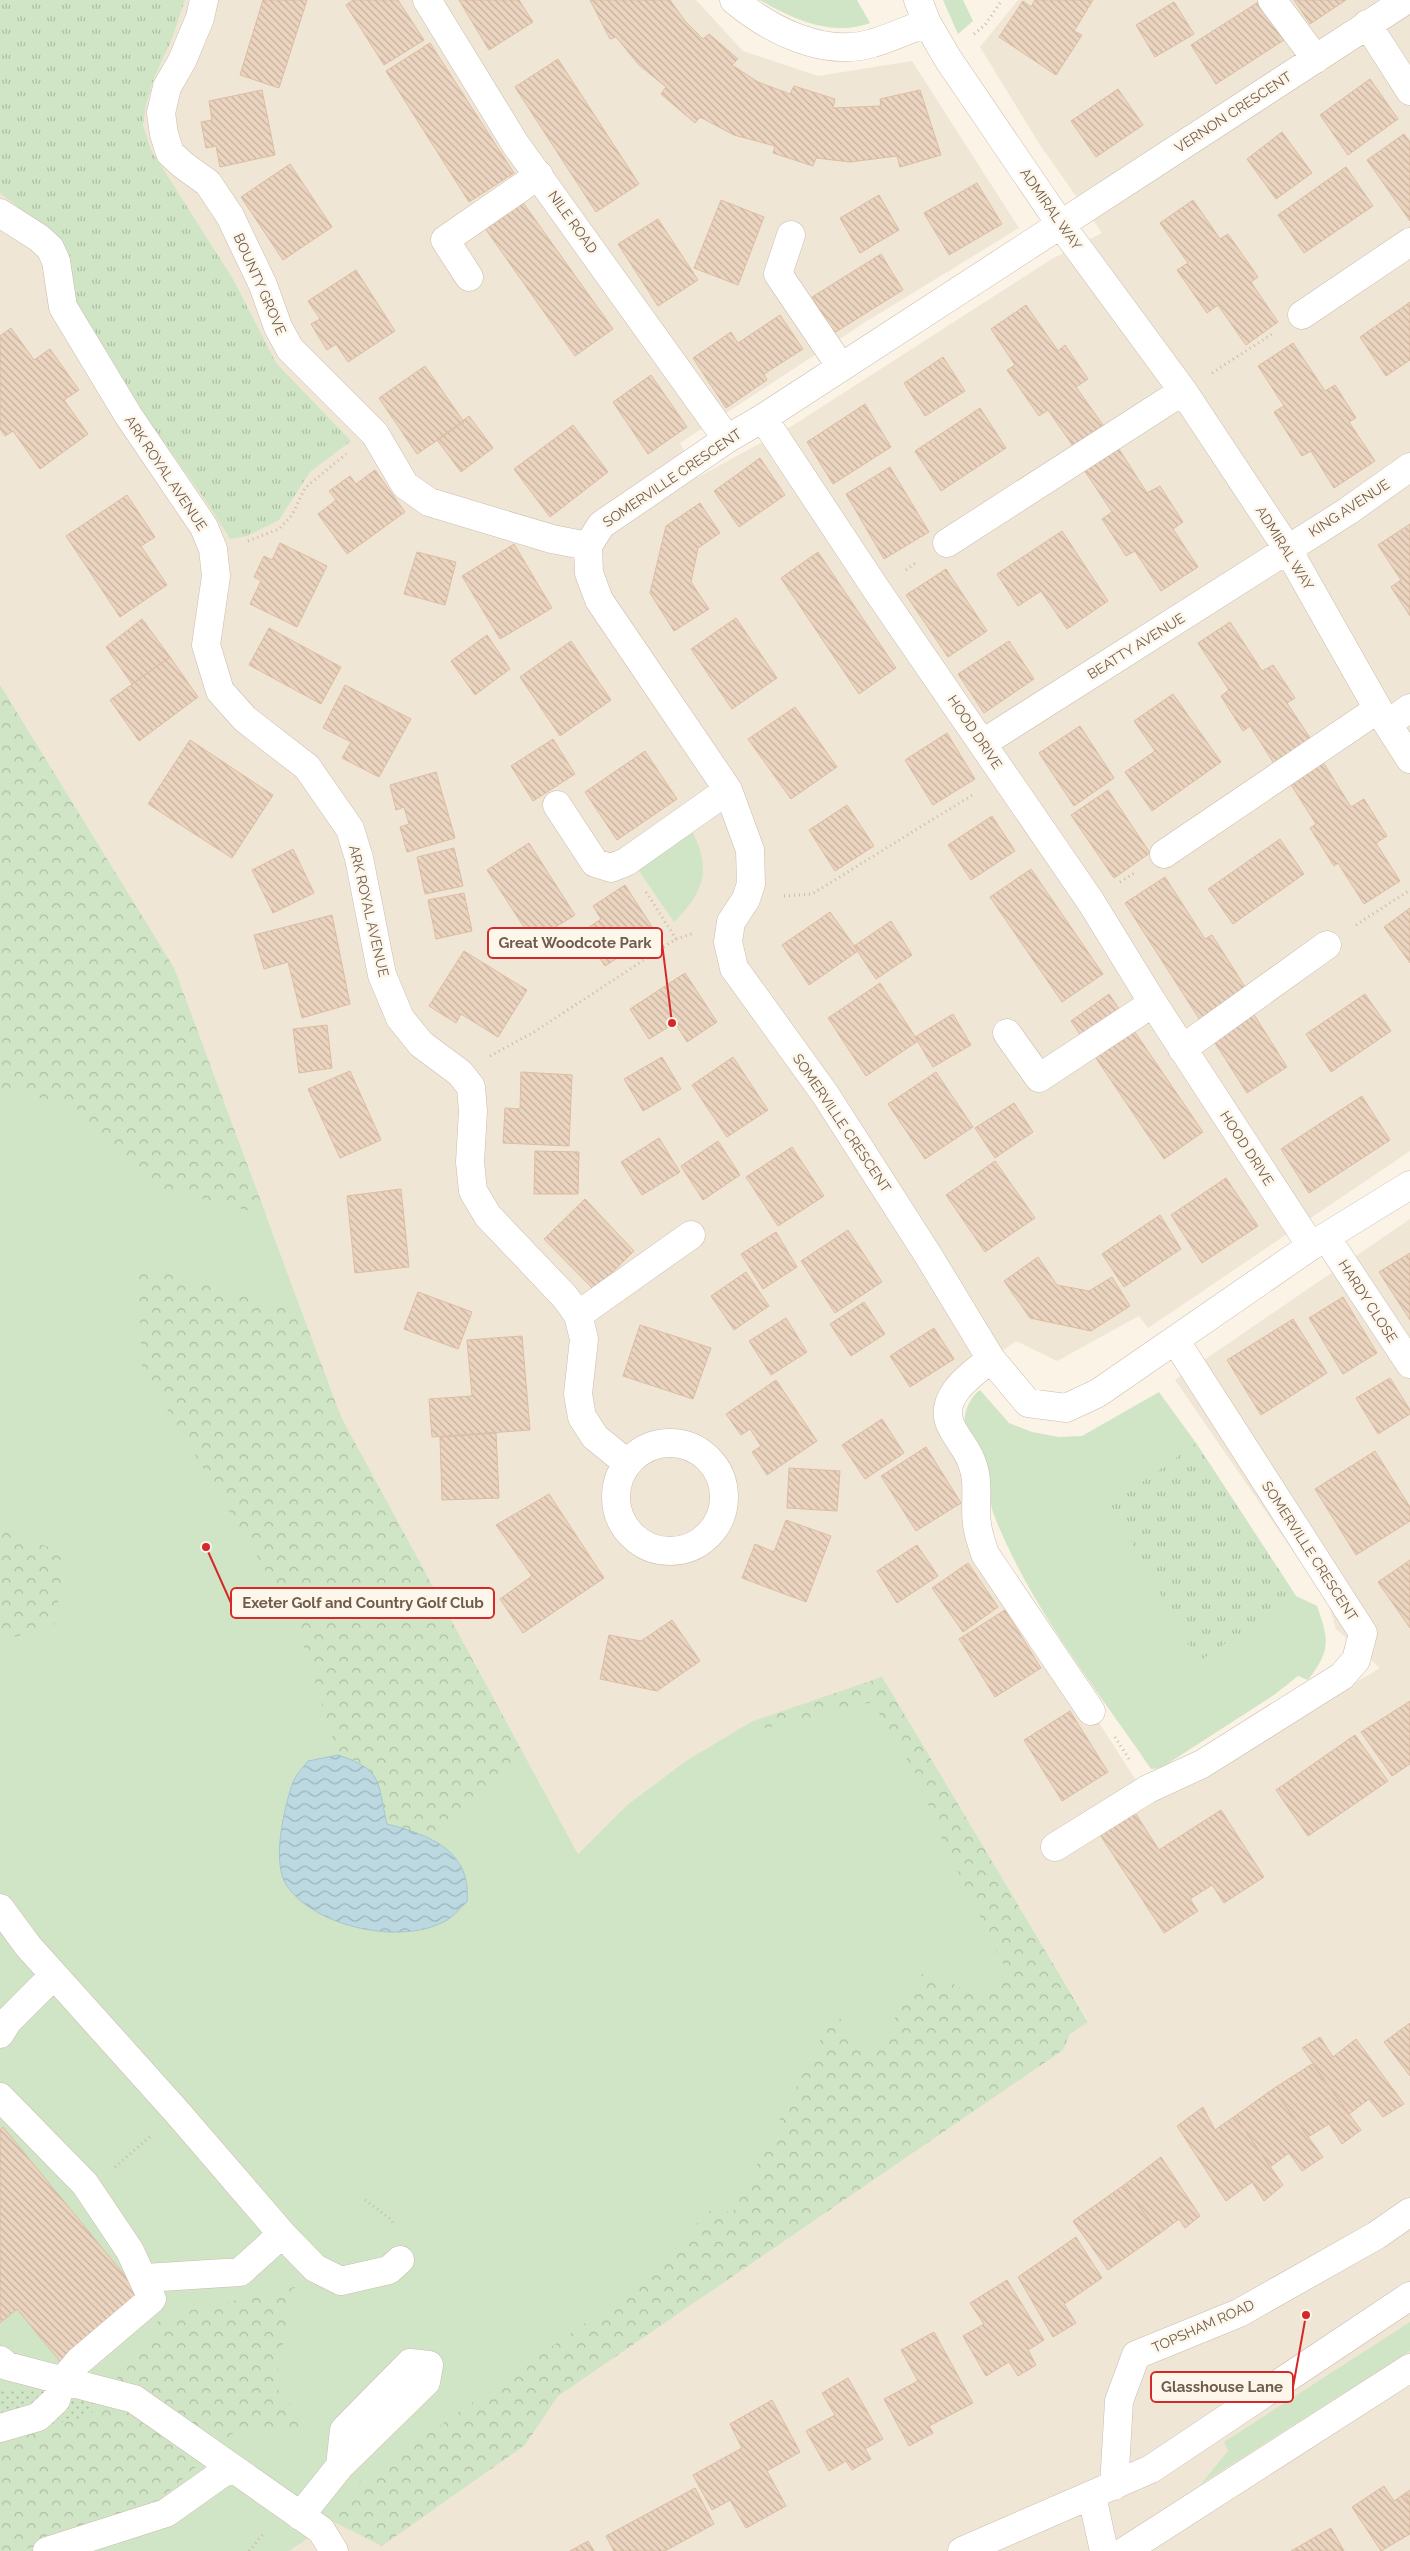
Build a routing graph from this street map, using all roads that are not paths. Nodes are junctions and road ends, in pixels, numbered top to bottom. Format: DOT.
graph roads {
  1 [pos="204,0"];
  2 [pos="427,0"];
  3 [pos="734,0"];
  4 [pos="1272,0"];
  5 [pos="1406,0"];
  6 [pos="923,11"];
  7 [pos="1367,24"];
  8 [pos="1316,59"];
  9 [pos="1410,91"];
  10 [pos="538,175"];
  11 [pos="0,213"];
  12 [pos="1060,225"];
  13 [pos="791,235"];
  14 [pos="1410,242"];
  15 [pos="469,277"];
  16 [pos="1302,315"];
  17 [pos="841,367"];
  18 [pos="1183,391"];
  19 [pos="764,418"];
  20 [pos="727,439"];
  21 [pos="1410,467"];
  22 [pos="947,542"];
  23 [pos="588,546"];
  24 [pos="1288,548"];
  25 [pos="1392,714"];
  26 [pos="983,743"];
  27 [pos="1410,759"];
  28 [pos="728,790"];
  29 [pos="556,805"];
  30 [pos="1164,854"];
  31 [pos="1327,945"];
  32 [pos="1153,1003"];
  33 [pos="1007,1034"];
  34 [pos="1182,1049"];
  35 [pos="1410,1185"];
  36 [pos="691,1235"];
  37 [pos="1319,1242"];
  38 [pos="578,1315"];
  39 [pos="1175,1340"];
  40 [pos="991,1359"];
  41 [pos="1410,1364"];
  42 [pos="627,1463"];
  43 [pos="1091,1711"];
  44 [pos="1055,1847"];
  45 [pos="0,1908"];
  46 [pos="54,1975"];
  47 [pos="0,2034"];
  48 [pos="0,2097"];
  49 [pos="1410,2212"];
  50 [pos="282,2234"];
  51 [pos="400,2260"];
  52 [pos="145,2278"];
  53 [pos="1410,2296"];
  54 [pos="0,2360"];
  55 [pos="1410,2368"];
  56 [pos="62,2380"];
  57 [pos="0,2428"];
  58 [pos="340,2466"];
  59 [pos="231,2467"];
  60 [pos="1103,2491"];
  61 [pos="300,2516"];
  62 [pos="46,2551"];
  63 [pos="334,2551"];
  64 [pos="962,2551"];
  65 [pos="1104,2551"];
  66 [pos="1125,2551"];
  1 -- 23 [label="street, BOUNTY GROVE"];
  2 -- 10 [label="street, NILE ROAD"];
  3 -- 6 [label="street, ADMIRAL WAY"];
  4 -- 8 [label="street"];
  5 -- 7 [label="street, VERNON CRESCENT"];
  6 -- 12 [label="street, ADMIRAL WAY"];
  7 -- 8 [label="street, VERNON CRESCENT"];
  7 -- 9 [label="street"];
  8 -- 12 [label="street, VERNON CRESCENT"];
  10 -- 15 [label="street"];
  10 -- 20 [label="street, NILE ROAD"];
  11 -- 38 [label="street, ARK ROYAL AVENUE"];
  12 -- 17 [label="street, SOMERVILLE CRESCENT"];
  12 -- 18 [label="street, ADMIRAL WAY"];
  13 -- 17 [label="street"];
  14 -- 16 [label="street"];
  17 -- 19 [label="street, SOMERVILLE CRESCENT"];
  18 -- 22 [label="street"];
  18 -- 24 [label="street, ADMIRAL WAY"];
  19 -- 20 [label="street, SOMERVILLE CRESCENT"];
  19 -- 26 [label="street, HOOD DRIVE"];
  20 -- 23 [label="street, SOMERVILLE CRESCENT"];
  21 -- 24 [label="street, KING AVENUE"];
  23 -- 28 [label="street, SOMERVILLE CRESCENT"];
  24 -- 25 [label="street, ADMIRAL WAY"];
  24 -- 26 [label="street, BEATTY AVENUE"];
  25 -- 27 [label="street, ADMIRAL WAY"];
  25 -- 30 [label="street"];
  26 -- 32 [label="street, HOOD DRIVE"];
  28 -- 29 [label="street"];
  28 -- 40 [label="street, SOMERVILLE CRESCENT"];
  31 -- 34 [label="street"];
  32 -- 33 [label="street"];
  32 -- 34 [label="street, HOOD DRIVE"];
  34 -- 37 [label="street, HOOD DRIVE"];
  35 -- 37 [label="street, SOMERVILLE CRESCENT"];
  36 -- 38 [label="street"];
  37 -- 39 [label="street, SOMERVILLE CRESCENT"];
  37 -- 41 [label="street, HARDY CLOSE"];
  38 -- 42 [label="street, ARK ROYAL AVENUE"];
  39 -- 40 [label="street, SOMERVILLE CRESCENT"];
  39 -- 44 [label="street, SOMERVILLE CRESCENT"];
  40 -- 43 [label="street"];
  45 -- 46 [label="street"];
  46 -- 47 [label="street"];
  46 -- 50 [label="street"];
  48 -- 52 [label="street"];
  49 -- 60 [label="street, TOPSHAM ROAD"];
  50 -- 51 [label="street"];
  50 -- 52 [label="street"];
  52 -- 56 [label="street"];
  53 -- 60 [label="street"];
  54 -- 56 [label="street"];
  55 -- 66 [label="street"];
  56 -- 57 [label="street"];
  56 -- 59 [label="street"];
  58 -- 61 [label="street"];
  59 -- 61 [label="street"];
  59 -- 62 [label="street"];
  60 -- 64 [label="street"];
  60 -- 65 [label="street, TOPSHAM ROAD"];
  61 -- 63 [label="street"];
}
